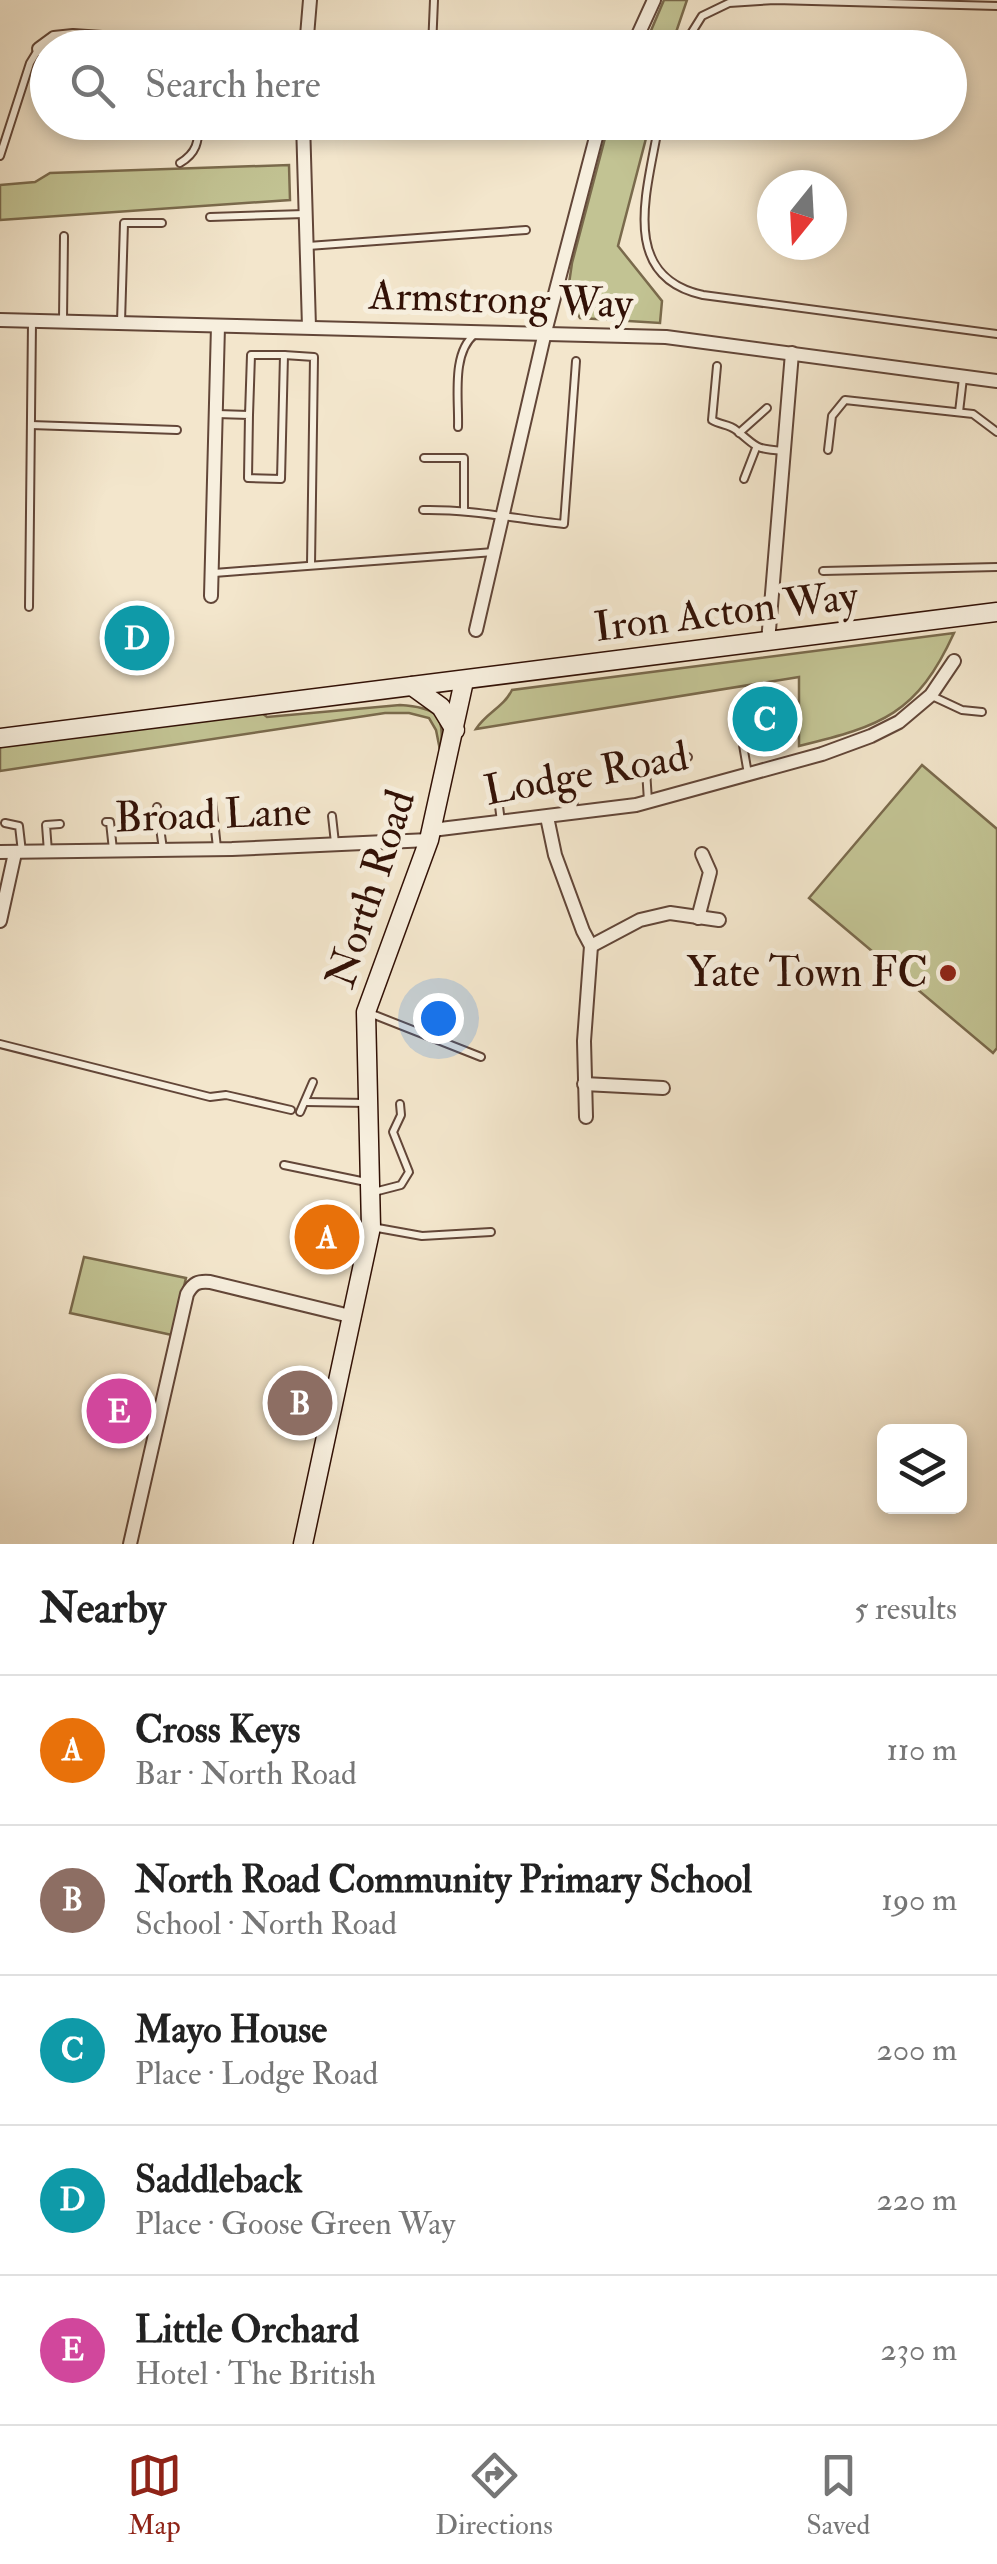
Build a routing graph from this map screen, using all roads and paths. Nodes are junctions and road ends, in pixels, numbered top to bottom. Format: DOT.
graph roads {
  1 [pos="310,0"];
  2 [pos="434,0"];
  3 [pos="654,0"];
  4 [pos="997,6"];
  5 [pos="308,30"];
  6 [pos="433,30"];
  7 [pos="640,30"];
  8 [pos="693,30"];
  9 [pos="30,63"];
  10 [pos="196,140"];
  11 [pos="304,140"];
  12 [pos="595,140"];
  13 [pos="656,140"];
  14 [pos="0,156"];
  15 [pos="180,163"];
  16 [pos="306,214"];
  17 [pos="210,217"];
  18 [pos="162,223"];
  19 [pos="526,230"];
  20 [pos="64,236"];
  21 [pos="308,246"];
  22 [pos="0,320"];
  23 [pos="32,321"];
  24 [pos="63,321"];
  25 [pos="121,323"];
  26 [pos="218,326"];
  27 [pos="309,327"];
  28 [pos="480,330"];
  29 [pos="545,332"];
  30 [pos="997,334"];
  31 [pos="792,353"];
  32 [pos="284,355"];
  33 [pos="576,360"];
  34 [pos="717,366"];
  35 [pos="963,376"];
  36 [pos="997,381"];
  37 [pos="767,408"];
  38 [pos="959,412"];
  39 [pos="216,414"];
  40 [pos="249,416"];
  41 [pos="30,425"];
  42 [pos="458,428"];
  43 [pos="177,430"];
  44 [pos="997,432"];
  45 [pos="740,434"];
  46 [pos="756,448"];
  47 [pos="828,450"];
  48 [pos="784,451"];
  49 [pos="424,458"];
  50 [pos="744,478"];
  51 [pos="423,510"];
  52 [pos="464,510"];
  53 [pos="502,518"];
  54 [pos="494,552"];
  55 [pos="311,565"];
  56 [pos="997,567"];
  57 [pos="823,571"];
  58 [pos="213,574"];
  59 [pos="212,596"];
  60 [pos="28,608"];
  61 [pos="997,612"];
  62 [pos="476,630"];
  63 [pos="768,642"];
  64 [pos="954,661"];
  65 [pos="464,681"];
  66 [pos="412,686"];
  67 [pos="931,695"];
  68 [pos="982,712"];
  69 [pos="455,730"];
  70 [pos="0,738"];
  71 [pos="743,745"];
  72 [pos="688,756"];
  73 [pos="748,775"];
  74 [pos="574,783"];
  75 [pos="212,801"];
  76 [pos="648,802"];
  77 [pos="500,806"];
  78 [pos="157,807"];
  79 [pos="574,813"];
  80 [pos="332,816"];
  81 [pos="547,817"];
  82 [pos="106,822"];
  83 [pos="5,823"];
  84 [pos="501,823"];
  85 [pos="60,824"];
  86 [pos="430,835"];
  87 [pos="335,843"];
  88 [pos="217,849"];
  89 [pos="163,850"];
  90 [pos="0,852"];
  91 [pos="113,852"];
  92 [pos="19,853"];
  93 [pos="48,853"];
  94 [pos="702,854"];
  95 [pos="698,918"];
  96 [pos="719,920"];
  97 [pos="0,921"];
  98 [pos="591,946"];
  99 [pos="366,1012"];
  100 [pos="0,1044"];
  101 [pos="481,1057"];
  102 [pos="312,1082"];
  103 [pos="584,1084"];
  104 [pos="663,1088"];
  105 [pos="306,1102"];
  106 [pos="368,1103"];
  107 [pos="400,1104"];
  108 [pos="291,1110"];
  109 [pos="300,1112"];
  110 [pos="586,1117"];
  111 [pos="284,1165"];
  112 [pos="372,1188"];
  113 [pos="371,1227"];
  114 [pos="491,1232"];
  115 [pos="354,1317"];
  116 [pos="130,1544"];
  117 [pos="303,1544"];
  1 -- 5 [label="street"];
  2 -- 6 [label="lane"];
  3 -- 7 [label="street"];
  4 -- 8 [label="lane"];
  9 -- 14 [label="lane"];
  10 -- 15 [label="lane"];
  11 -- 16 [label="street"];
  12 -- 29 [label="street"];
  13 -- 30 [label="lane"];
  16 -- 17 [label="lane"];
  16 -- 21 [label="street"];
  18 -- 25 [label="lane"];
  19 -- 21 [label="lane"];
  20 -- 24 [label="lane"];
  21 -- 27 [label="street"];
  22 -- 23 [label="street, Armstrong Way"];
  23 -- 24 [label="street, Armstrong Way"];
  23 -- 41 [label="lane"];
  24 -- 25 [label="street, Armstrong Way"];
  25 -- 26 [label="street, Armstrong Way"];
  26 -- 27 [label="street, Armstrong Way"];
  26 -- 39 [label="street"];
  27 -- 28 [label="street, Armstrong Way"];
  28 -- 29 [label="street, Armstrong Way"];
  28 -- 42 [label="lane"];
  29 -- 31 [label="street, Armstrong Way"];
  29 -- 53 [label="street"];
  31 -- 35 [label="street, Armstrong Way"];
  31 -- 48 [label="street"];
  32 -- 40 [label="lane"];
  32 -- 40 [label="lane"];
  32 -- 55 [label="lane"];
  33 -- 53 [label="lane"];
  34 -- 45 [label="lane"];
  35 -- 36 [label="street, Armstrong Way"];
  35 -- 38 [label="lane"];
  37 -- 45 [label="lane"];
  38 -- 44 [label="lane"];
  38 -- 47 [label="lane"];
  39 -- 40 [label="lane"];
  39 -- 58 [label="street"];
  41 -- 43 [label="lane"];
  41 -- 60 [label="lane"];
  45 -- 46 [label="lane"];
  46 -- 48 [label="lane"];
  46 -- 50 [label="lane"];
  48 -- 63 [label="street"];
  49 -- 52 [label="lane"];
  51 -- 52 [label="lane"];
  52 -- 53 [label="lane"];
  53 -- 54 [label="street"];
  54 -- 55 [label="lane"];
  54 -- 62 [label="street"];
  55 -- 58 [label="lane"];
  56 -- 57 [label="lane"];
  58 -- 59 [label="street"];
  61 -- 63 [label="main road, Iron Acton Way"];
  63 -- 65 [label="main road, Iron Acton Way"];
  64 -- 67 [label="street, Lodge Road"];
  65 -- 66 [label="main road, Iron Acton Way"];
  65 -- 69 [label="main road, North Road"];
  66 -- 69 [label="main road"];
  66 -- 70 [label="main road, Iron Acton Way"];
  67 -- 68 [label="lane"];
  67 -- 73 [label="street, Lodge Road"];
  69 -- 86 [label="main road, North Road"];
  71 -- 73 [label="lane"];
  72 -- 76 [label="lane"];
  73 -- 76 [label="street, Lodge Road"];
  74 -- 79 [label="lane"];
  75 -- 88 [label="lane"];
  76 -- 79 [label="street, Lodge Road"];
  77 -- 84 [label="lane"];
  78 -- 89 [label="lane"];
  79 -- 81 [label="street, Lodge Road"];
  80 -- 87 [label="lane"];
  81 -- 84 [label="street, Lodge Road"];
  81 -- 98 [label="street"];
  82 -- 91 [label="lane"];
  83 -- 92 [label="lane"];
  84 -- 86 [label="street, Lodge Road"];
  85 -- 93 [label="lane"];
  86 -- 87 [label="street, Broad Lane"];
  86 -- 99 [label="main road, North Road"];
  87 -- 88 [label="street, Broad Lane"];
  88 -- 89 [label="street, Broad Lane"];
  89 -- 91 [label="street, Broad Lane"];
  90 -- 92 [label="street, Broad Lane"];
  91 -- 93 [label="street, Broad Lane"];
  92 -- 93 [label="street, Broad Lane"];
  92 -- 97 [label="street"];
  94 -- 95 [label="street"];
  95 -- 96 [label="street"];
  95 -- 98 [label="street"];
  98 -- 103 [label="street"];
  99 -- 101 [label="lane"];
  99 -- 106 [label="main road, North Road"];
  100 -- 108 [label="lane"];
  102 -- 105 [label="lane"];
  103 -- 104 [label="street"];
  103 -- 110 [label="street"];
  105 -- 106 [label="lane"];
  105 -- 109 [label="lane"];
  106 -- 112 [label="main road, North Road"];
  107 -- 112 [label="lane"];
  111 -- 112 [label="lane"];
  112 -- 113 [label="main road, North Road"];
  113 -- 114 [label="lane"];
  113 -- 115 [label="main road, North Road"];
  115 -- 116 [label="street"];
  115 -- 117 [label="main road, North Road"];
}
